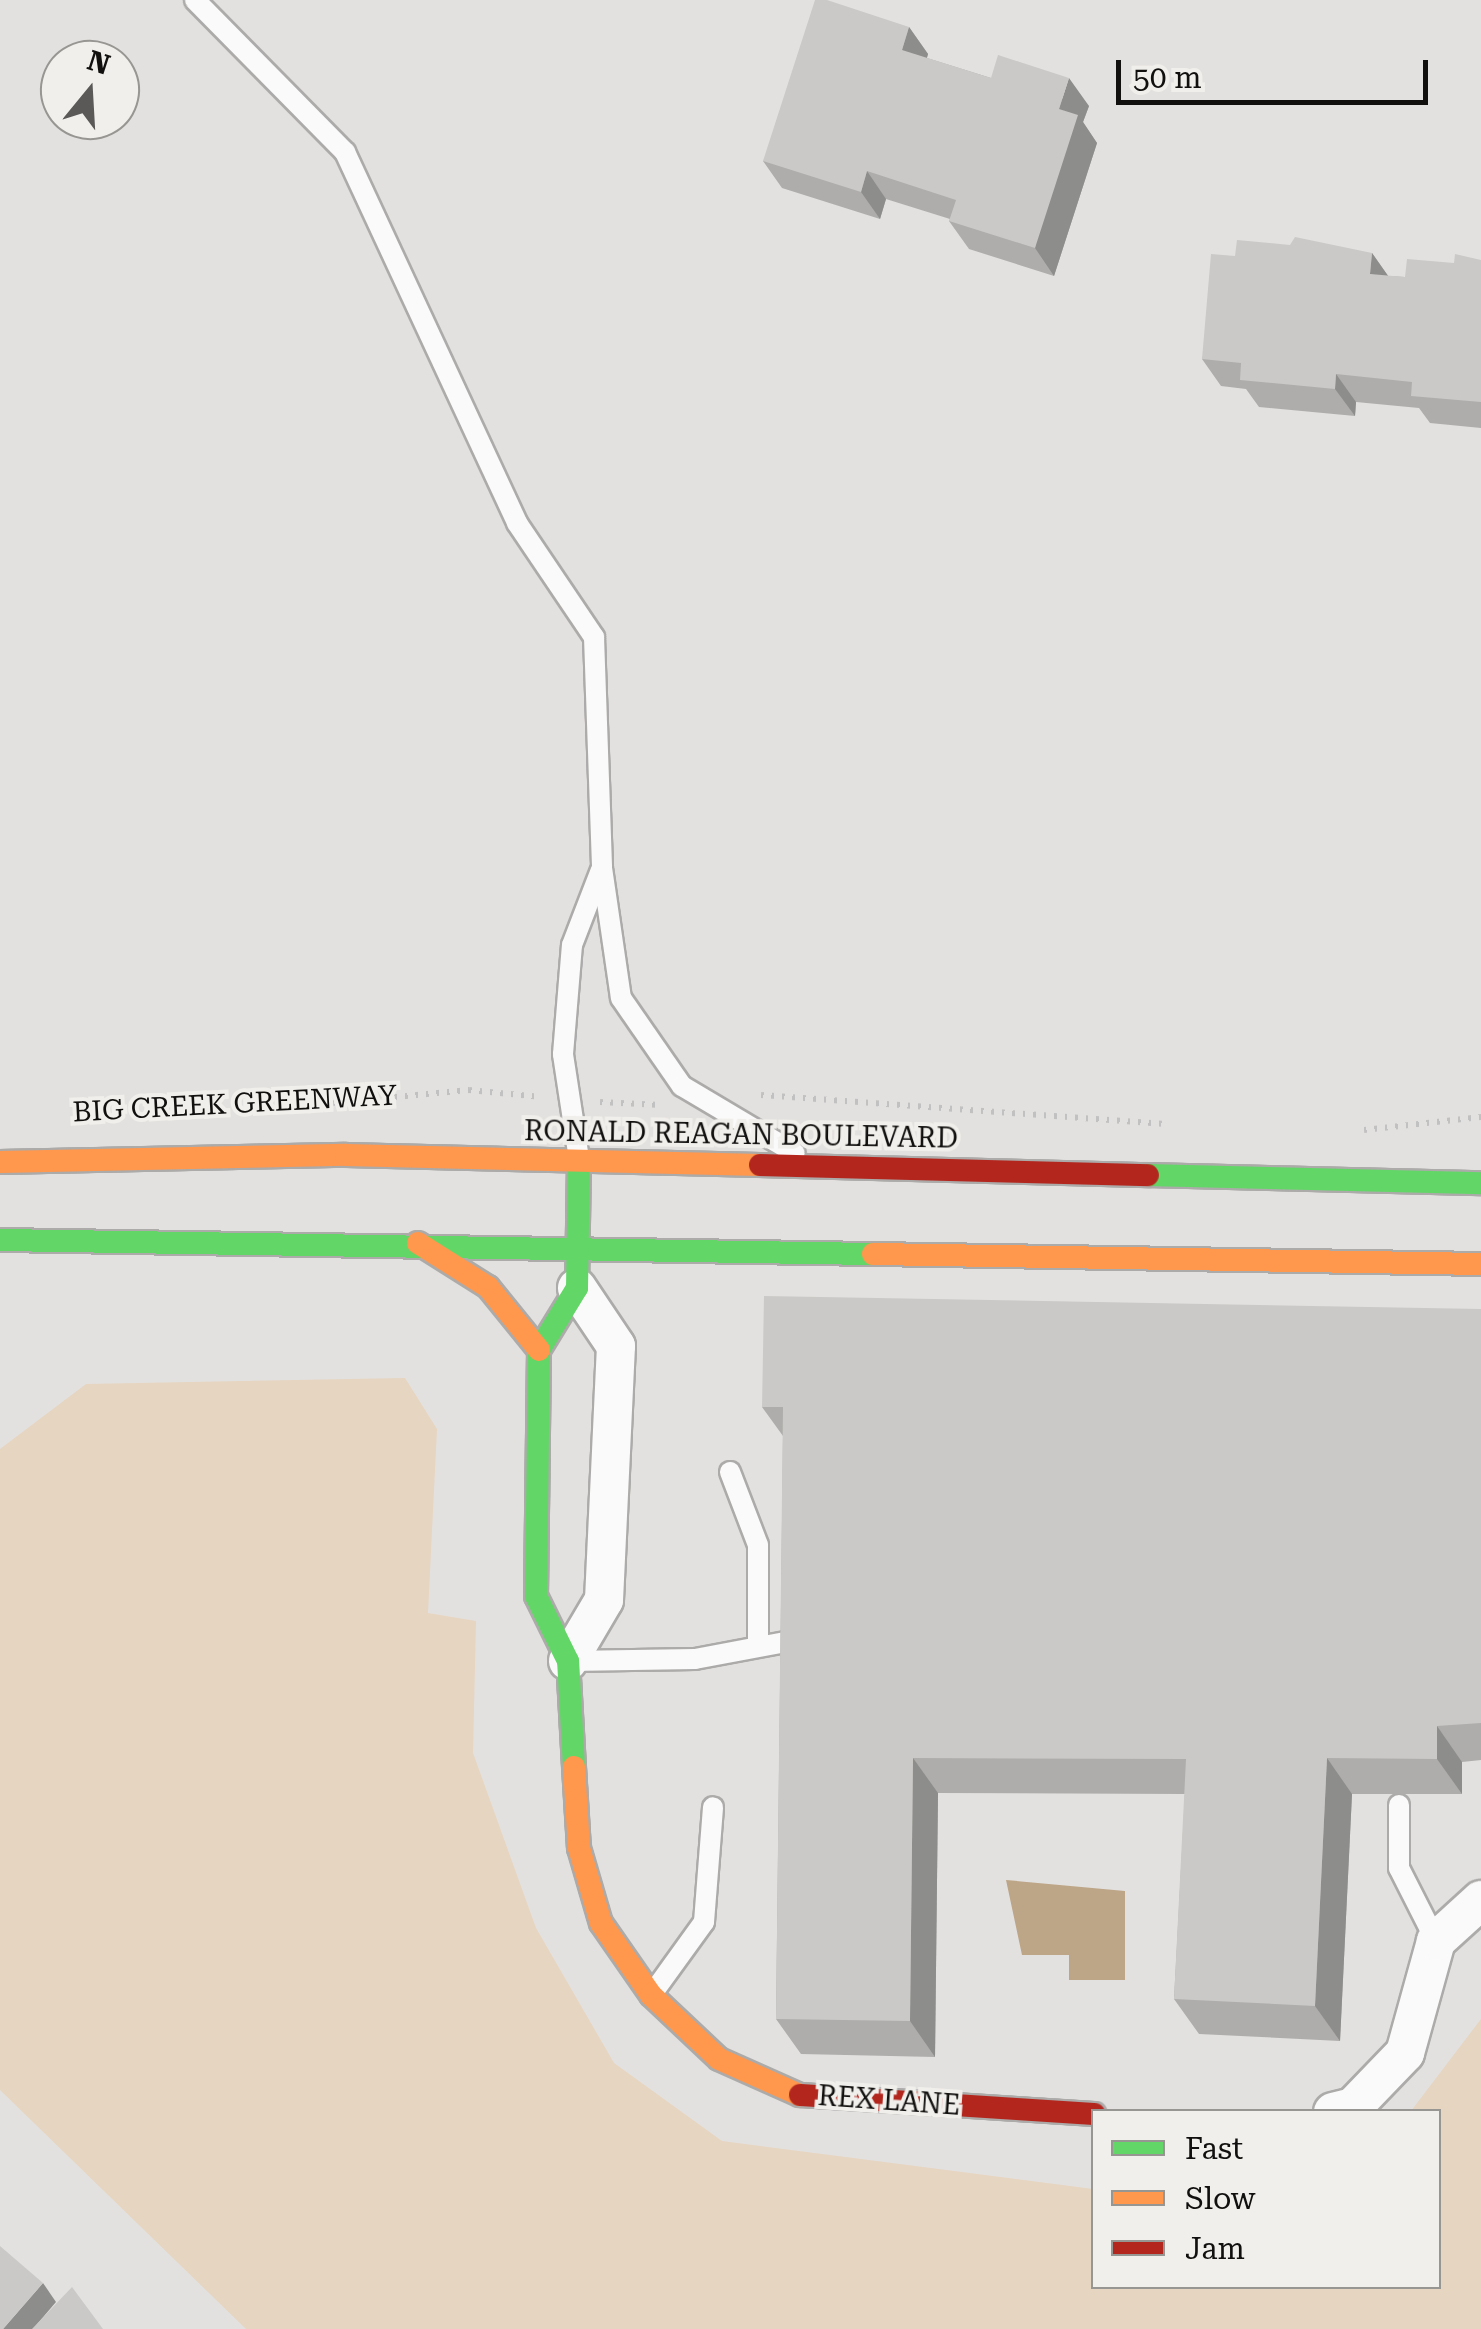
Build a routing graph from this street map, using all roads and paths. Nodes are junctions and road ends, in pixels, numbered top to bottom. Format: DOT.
graph roads {
  1 [pos="195,0"];
  2 [pos="602,868"];
  3 [pos="749,1089"];
  4 [pos="469,1090"];
  5 [pos="292,1106"];
  6 [pos="1481,1117"];
  7 [pos="1186,1127"];
  8 [pos="1356,1131"];
  9 [pos="579,1161"];
  10 [pos="0,1162"];
  11 [pos="818,1167"];
  12 [pos="1481,1183"];
  13 [pos="0,1240"];
  14 [pos="416,1242"];
  15 [pos="577,1246"];
  16 [pos="1481,1264"];
  17 [pos="577,1288"];
  18 [pos="540,1350"];
  19 [pos="730,1472"];
  20 [pos="802,1639"];
  21 [pos="758,1644"];
  22 [pos="568,1661"];
  23 [pos="1399,1806"];
  24 [pos="713,1807"];
  25 [pos="1481,1900"];
  26 [pos="1436,1941"];
  27 [pos="651,1996"];
  28 [pos="1346,2109"];
  29 [pos="1091,2114"];
  1 -- 2 [label="lane"];
  2 -- 9 [label="lane"];
  2 -- 11 [label="lane"];
  3 -- 7 [label="path"];
  4 -- 5 [label="path, BIG CREEK GREENWAY"];
  6 -- 8 [label="path"];
  9 -- 10 [label="main road, RONALD REAGAN BOULEVARD"];
  9 -- 11 [label="main road, RONALD REAGAN BOULEVARD"];
  9 -- 15 [label="main road"];
  11 -- 12 [label="main road, RONALD REAGAN BOULEVARD"];
  13 -- 14 [label="main road"];
  14 -- 15 [label="main road"];
  14 -- 18 [label="main road"];
  15 -- 16 [label="main road"];
  15 -- 17 [label="main road"];
  17 -- 18 [label="main road, REX LANE"];
  17 -- 22 [label="street"];
  18 -- 22 [label="main road, REX LANE"];
  19 -- 21 [label="lane"];
  20 -- 21 [label="lane"];
  21 -- 22 [label="lane"];
  22 -- 27 [label="main road, REX LANE"];
  23 -- 26 [label="lane"];
  24 -- 27 [label="lane"];
  25 -- 26 [label="street"];
  26 -- 28 [label="street"];
  27 -- 29 [label="main road, REX LANE"];
}
